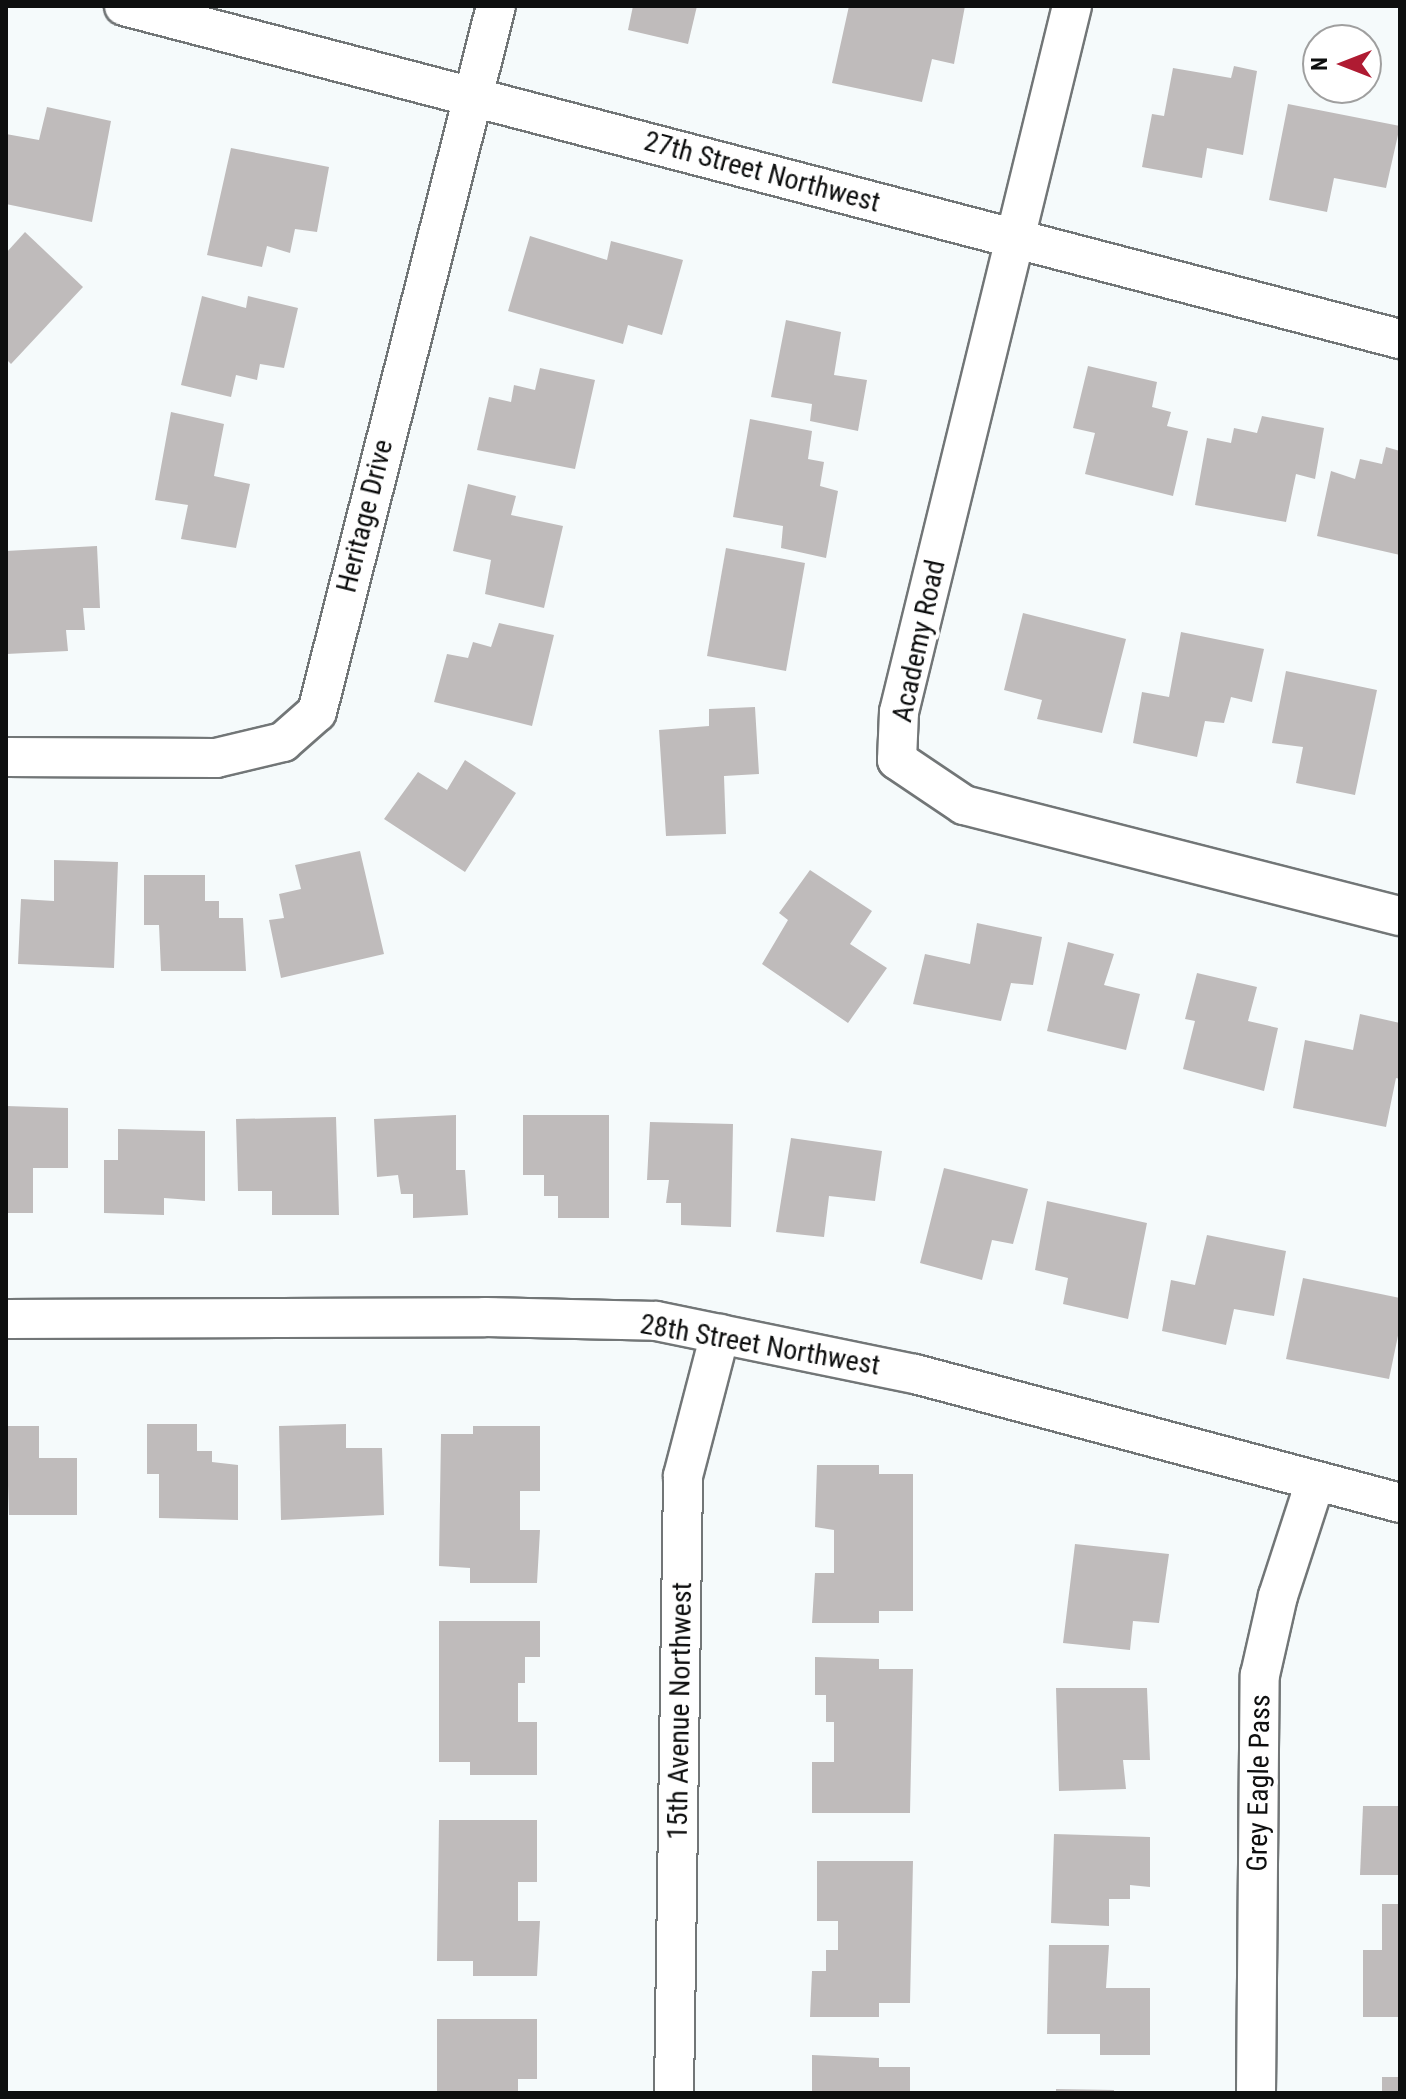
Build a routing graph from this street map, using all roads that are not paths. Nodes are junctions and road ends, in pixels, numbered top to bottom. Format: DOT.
graph roads {
  1 [pos="124,6"];
  2 [pos="496,6"];
  3 [pos="1072,6"];
  4 [pos="473,97"];
  5 [pos="1013,238"];
  6 [pos="1400,339"];
  7 [pos="6,757"];
  8 [pos="1400,916"];
  9 [pos="6,1319"];
  10 [pos="720,1334"];
  11 [pos="1315,1482"];
  12 [pos="1400,1503"];
  13 [pos="674,2093"];
  14 [pos="1256,2093"];
  1 -- 4 [label="street, 27th Street Northwest"];
  2 -- 4 [label="street, Heritage Drive"];
  3 -- 5 [label="street, Academy Road"];
  4 -- 5 [label="street, 27th Street Northwest"];
  4 -- 7 [label="street, Heritage Drive"];
  5 -- 6 [label="street, 27th Street Northwest"];
  5 -- 8 [label="street, Academy Road"];
  9 -- 10 [label="street, 28th Street Northwest"];
  10 -- 11 [label="street, 28th Street Northwest"];
  10 -- 13 [label="street, 15th Avenue Northwest"];
  11 -- 12 [label="street, 28th Street Northwest"];
  11 -- 14 [label="street, Grey Eagle Pass"];
}
